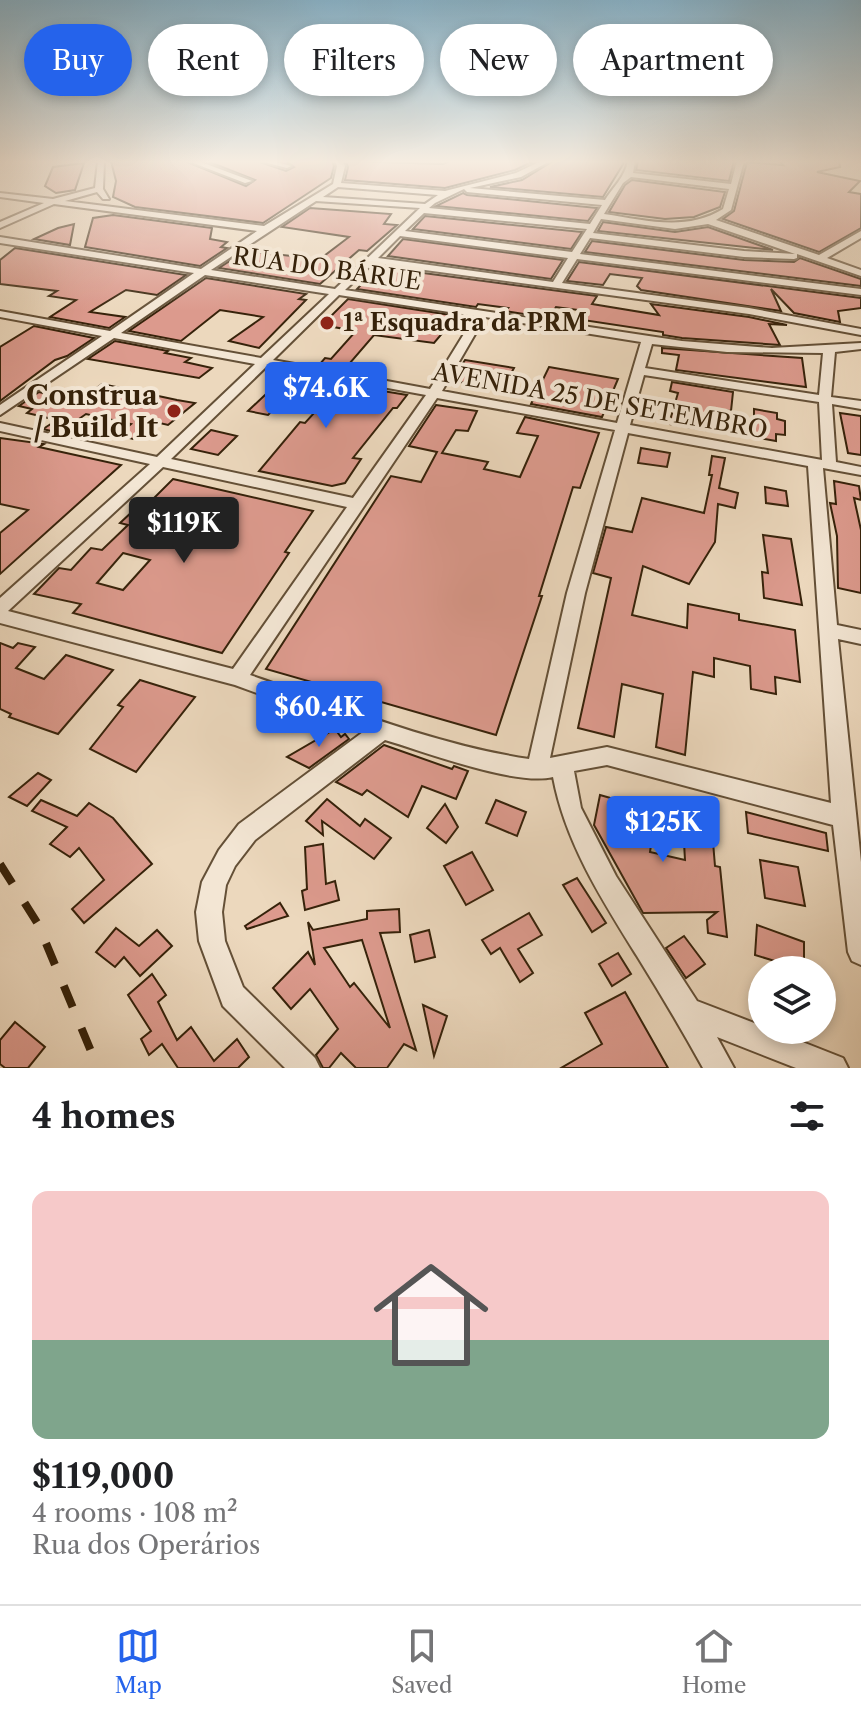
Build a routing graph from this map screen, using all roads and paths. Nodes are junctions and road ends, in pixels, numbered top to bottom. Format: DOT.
graph roads {
  1 [pos="33,211"];
  2 [pos="134,211"];
  3 [pos="296,211"];
  4 [pos="421,211"];
  5 [pos="445,211"];
  6 [pos="604,211"];
  7 [pos="726,211"];
  8 [pos="601,216"];
  9 [pos="709,221"];
  10 [pos="0,225"];
  11 [pos="265,229"];
  12 [pos="591,231"];
  13 [pos="397,233"];
  14 [pos="861,234"];
  15 [pos="0,240"];
  16 [pos="744,254"];
  17 [pos="577,255"];
  18 [pos="807,256"];
  19 [pos="819,259"];
  20 [pos="370,260"];
  21 [pos="203,272"];
  22 [pos="861,273"];
  23 [pos="736,276"];
  24 [pos="556,285"];
  25 [pos="861,292"];
  26 [pos="337,294"];
  27 [pos="482,313"];
  28 [pos="0,314"];
  29 [pos="858,326"];
  30 [pos="113,335"];
  31 [pos="648,338"];
  32 [pos="861,346"];
  33 [pos="829,350"];
  34 [pos="262,363"];
  35 [pos="640,371"];
  36 [pos="434,393"];
  37 [pos="825,398"];
  38 [pos="861,405"];
  39 [pos="0,411"];
  40 [pos="0,427"];
  41 [pos="625,428"];
  42 [pos="161,461"];
  43 [pos="822,463"];
  44 [pos="861,471"];
  45 [pos="357,504"];
  46 [pos="0,608"];
  47 [pos="0,616"];
  48 [pos="827,630"];
  49 [pos="861,637"];
  50 [pos="237,678"];
  51 [pos="382,730"];
  52 [pos="550,769"];
  53 [pos="843,817"];
  54 [pos="861,952"];
  55 [pos="687,1011"];
  56 [pos="305,1068"];
  57 [pos="719,1068"];
  58 [pos="833,1068"];
  1 -- 10 [label="street"];
  2 -- 11 [label="street"];
  3 -- 11 [label="street"];
  4 -- 13 [label="street"];
  5 -- 12 [label="street"];
  6 -- 8 [label="street"];
  7 -- 9 [label="street"];
  8 -- 9 [label="street"];
  8 -- 12 [label="street"];
  9 -- 18 [label="street"];
  11 -- 21 [label="street"];
  12 -- 16 [label="street"];
  12 -- 17 [label="street"];
  13 -- 17 [label="street"];
  13 -- 20 [label="street"];
  14 -- 19 [label="street"];
  15 -- 21 [label="street, RUA DO BÁRUE"];
  16 -- 18 [label="street"];
  16 -- 23 [label="street"];
  17 -- 23 [label="street"];
  17 -- 24 [label="street"];
  18 -- 19 [label="street"];
  19 -- 22 [label="street"];
  20 -- 24 [label="street"];
  20 -- 26 [label="street"];
  21 -- 26 [label="street, RUA DO BÁRUE"];
  21 -- 30 [label="street"];
  23 -- 25 [label="street"];
  24 -- 29 [label="street"];
  26 -- 27 [label="street, RUA DO BÁRUE"];
  26 -- 34 [label="street"];
  27 -- 31 [label="street, RUA DO BÁRUE"];
  27 -- 36 [label="street"];
  28 -- 30 [label="street, AVENIDA 25 DE SETEMBRO"];
  30 -- 34 [label="street, AVENIDA 25 DE SETEMBRO"];
  30 -- 39 [label="street"];
  31 -- 33 [label="street, RUA DO BÁRUE"];
  31 -- 35 [label="street"];
  32 -- 33 [label="street, RUA DO BÁRUE"];
  33 -- 37 [label="street"];
  34 -- 36 [label="street, AVENIDA 25 DE SETEMBRO"];
  34 -- 42 [label="street"];
  35 -- 37 [label="street"];
  35 -- 41 [label="street"];
  36 -- 41 [label="street, AVENIDA 25 DE SETEMBRO"];
  36 -- 45 [label="street"];
  37 -- 38 [label="street"];
  37 -- 43 [label="street"];
  40 -- 42 [label="street"];
  41 -- 43 [label="street, AVENIDA 25 DE SETEMBRO"];
  41 -- 52 [label="street"];
  42 -- 45 [label="street"];
  42 -- 46 [label="street"];
  43 -- 44 [label="street, AVENIDA 25 DE SETEMBRO"];
  43 -- 48 [label="street"];
  45 -- 50 [label="street"];
  47 -- 50 [label="street"];
  48 -- 49 [label="street"];
  48 -- 53 [label="street"];
  50 -- 51 [label="street"];
  51 -- 52 [label="street"];
  51 -- 56 [label="street"];
  52 -- 53 [label="street"];
  52 -- 55 [label="street"];
  53 -- 54 [label="street"];
  55 -- 57 [label="street"];
  55 -- 58 [label="street"];
}
